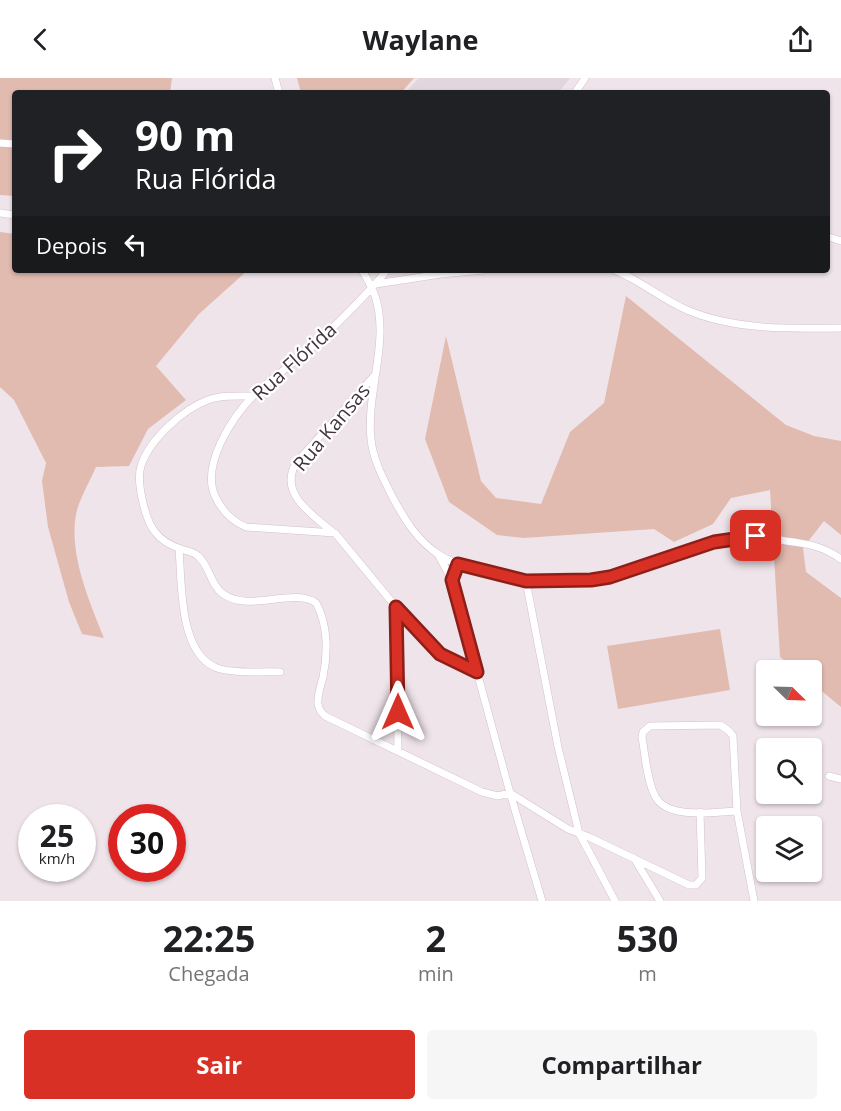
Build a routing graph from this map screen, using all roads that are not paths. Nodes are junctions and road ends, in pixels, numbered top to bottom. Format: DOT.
graph roads {
  1 [pos="364,273"];
  2 [pos="385,273"];
  3 [pos="452,273"];
  4 [pos="619,273"];
  5 [pos="374,286"];
  6 [pos="841,328"];
  7 [pos="375,375"];
  8 [pos="253,396"];
  9 [pos="335,533"];
  10 [pos="179,549"];
  11 [pos="437,554"];
  12 [pos="841,559"];
  13 [pos="458,564"];
  14 [pos="452,580"];
  15 [pos="526,581"];
  16 [pos="396,607"];
  17 [pos="280,672"];
  18 [pos="477,672"];
  19 [pos="398,751"];
  20 [pos="829,776"];
  21 [pos="841,779"];
  22 [pos="510,793"];
  23 [pos="737,811"];
  24 [pos="700,812"];
  25 [pos="579,833"];
  26 [pos="634,858"];
  27 [pos="542,901"];
  28 [pos="615,901"];
  29 [pos="660,901"];
  30 [pos="754,901"];
  1 -- 5 [label="street"];
  2 -- 5 [label="street, Rua Flórida"];
  3 -- 5 [label="street"];
  4 -- 6 [label="street"];
  5 -- 7 [label="street"];
  5 -- 8 [label="street, Rua Flórida"];
  7 -- 9 [label="street, Rua Kansas"];
  7 -- 11 [label="street"];
  8 -- 9 [label="street, Rua Flórida"];
  8 -- 10 [label="street"];
  9 -- 16 [label="street"];
  10 -- 17 [label="street"];
  10 -- 19 [label="street"];
  11 -- 13 [label="street"];
  11 -- 14 [label="street"];
  12 -- 15 [label="street"];
  13 -- 14 [label="street"];
  13 -- 15 [label="street"];
  14 -- 18 [label="street"];
  15 -- 25 [label="street"];
  16 -- 18 [label="street"];
  16 -- 19 [label="street"];
  18 -- 22 [label="street"];
  19 -- 22 [label="street"];
  20 -- 21 [label="street"];
  22 -- 25 [label="street"];
  22 -- 27 [label="street"];
  23 -- 24 [label="street"];
  23 -- 24 [label="street"];
  23 -- 30 [label="street"];
  24 -- 26 [label="street"];
  25 -- 26 [label="street"];
  25 -- 28 [label="street"];
  26 -- 29 [label="street"];
}
